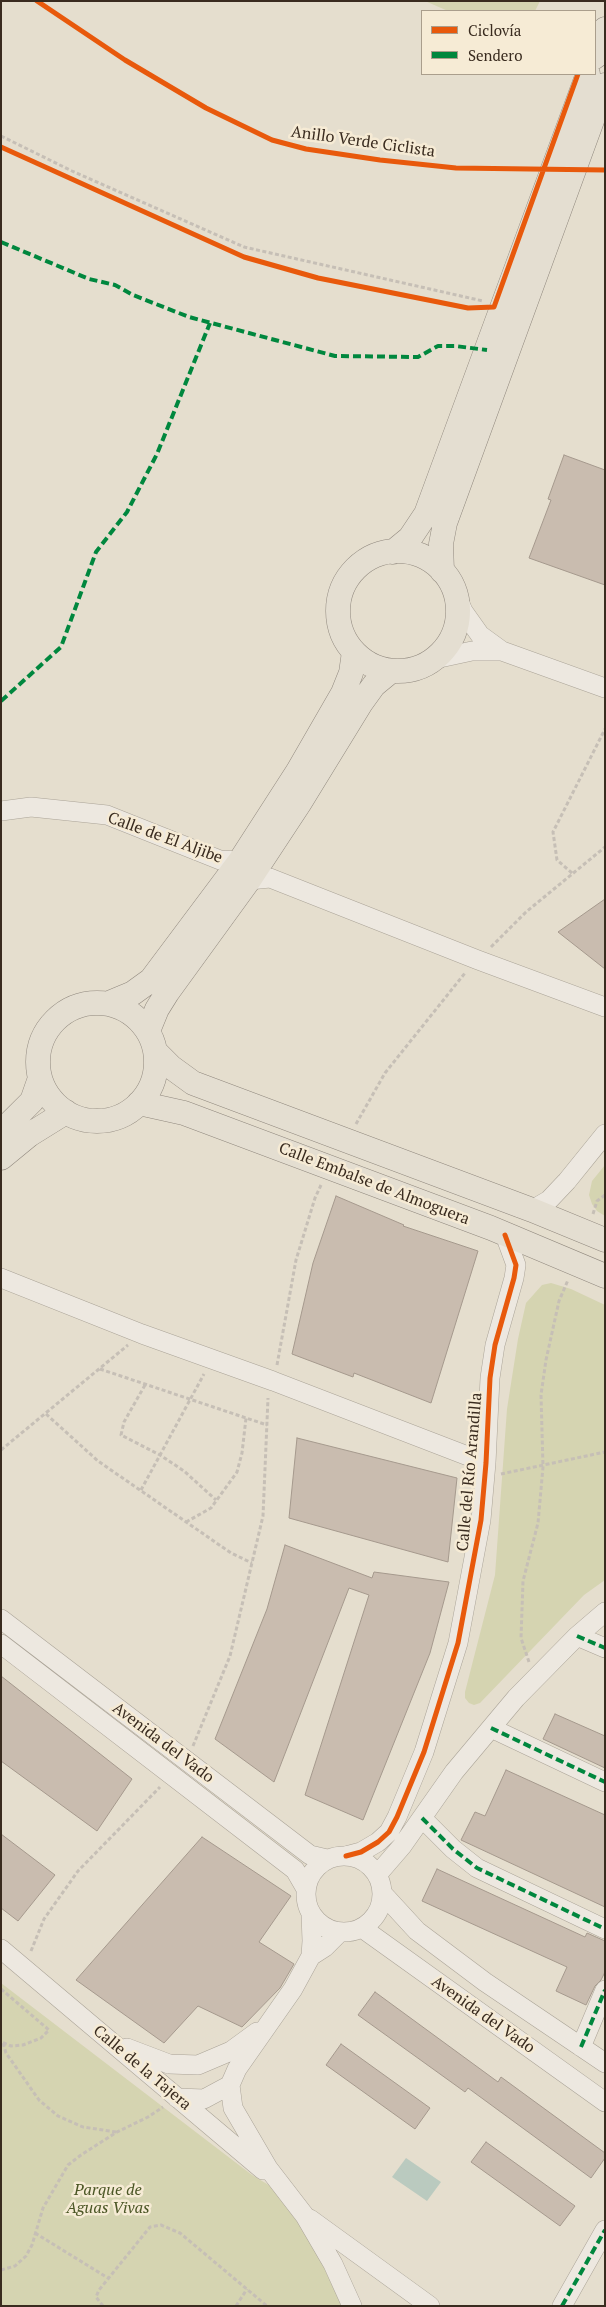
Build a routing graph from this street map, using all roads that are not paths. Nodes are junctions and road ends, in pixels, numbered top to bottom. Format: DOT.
graph roads {
  1 [pos="605,29"];
  2 [pos="596,53"];
  3 [pos="588,75"];
  4 [pos="605,85"];
  5 [pos="505,305"];
  6 [pos="393,552"];
  7 [pos="442,571"];
  8 [pos="458,599"];
  9 [pos="502,651"];
  10 [pos="354,652"];
  11 [pos="434,659"];
  12 [pos="391,671"];
  13 [pos="605,688"];
  14 [pos="1,811"];
  15 [pos="244,870"];
  16 [pos="109,1003"];
  17 [pos="605,1007"];
  18 [pos="152,1041"];
  19 [pos="40,1078"];
  20 [pos="139,1103"];
  21 [pos="66,1112"];
  22 [pos="1,1132"];
  23 [pos="605,1134"];
  24 [pos="1,1158"];
  25 [pos="532,1210"];
  26 [pos="505,1235"];
  27 [pos="605,1240"];
  28 [pos="605,1276"];
  29 [pos="1,1278"];
  30 [pos="486,1470"];
  31 [pos="605,1612"];
  32 [pos="1,1619"];
  33 [pos="577,1636"];
  34 [pos="1,1644"];
  35 [pos="605,1648"];
  36 [pos="491,1728"];
  37 [pos="605,1782"];
  38 [pos="422,1818"];
  39 [pos="337,1858"];
  40 [pos="377,1875"];
  41 [pos="306,1889"];
  42 [pos="383,1894"];
  43 [pos="311,1914"];
  44 [pos="362,1928"];
  45 [pos="605,1929"];
  46 [pos="340,1932"];
  47 [pos="1,1949"];
  48 [pos="311,1956"];
  49 [pos="605,1990"];
  50 [pos="268,2024"];
  51 [pos="112,2043"];
  52 [pos="580,2047"];
  53 [pos="605,2063"];
  54 [pos="230,2085"];
  55 [pos="177,2098"];
  56 [pos="605,2102"];
  57 [pos="283,2187"];
  58 [pos="305,2216"];
  59 [pos="605,2230"];
  60 [pos="352,2306"];
  61 [pos="430,2306"];
  62 [pos="562,2306"];
  1 -- 2 [label="main road"];
  3 -- 5 [label="main road"];
  4 -- 5 [label="main road"];
  5 -- 6 [label="main road"];
  5 -- 7 [label="main road"];
  6 -- 7 [label="main road"];
  6 -- 10 [label="main road"];
  7 -- 8 [label="main road"];
  8 -- 9 [label="street"];
  8 -- 11 [label="main road"];
  9 -- 11 [label="street"];
  9 -- 13 [label="street"];
  10 -- 12 [label="main road"];
  10 -- 15 [label="main road"];
  11 -- 12 [label="main road"];
  12 -- 15 [label="main road"];
  14 -- 15 [label="street, Calle de El Aljibe"];
  15 -- 16 [label="main road"];
  15 -- 17 [label="street, Calle de El Aljibe"];
  15 -- 18 [label="main road"];
  16 -- 18 [label="main road"];
  16 -- 19 [label="main road"];
  18 -- 20 [label="main road"];
  18 -- 25 [label="main road, Calle Embalse de Almoguera"];
  19 -- 21 [label="main road"];
  19 -- 22 [label="main road"];
  20 -- 21 [label="main road"];
  20 -- 26 [label="main road, Calle Embalse de Almoguera"];
  21 -- 24 [label="main road"];
  23 -- 25 [label="street"];
  25 -- 27 [label="main road, Calle Embalse de Almoguera"];
  26 -- 28 [label="main road, Calle Embalse de Almoguera"];
  26 -- 30 [label="street, Calle del Río Arandilla"];
  29 -- 30 [label="street"];
  30 -- 39 [label="street, Calle del Río Arandilla"];
  31 -- 33 [label="street"];
  32 -- 39 [label="street, Avenida del Vado"];
  33 -- 35 [label="street"];
  33 -- 36 [label="street"];
  34 -- 41 [label="street, Avenida del Vado"];
  36 -- 37 [label="street"];
  36 -- 38 [label="street"];
  38 -- 40 [label="street"];
  38 -- 45 [label="street"];
  39 -- 40 [label="street"];
  39 -- 41 [label="street"];
  40 -- 42 [label="street"];
  41 -- 43 [label="street"];
  42 -- 44 [label="street"];
  42 -- 52 [label="street, Avenida del Vado"];
  43 -- 46 [label="street"];
  43 -- 48 [label="street"];
  44 -- 46 [label="street"];
  44 -- 56 [label="street, Avenida del Vado"];
  46 -- 48 [label="street"];
  47 -- 51 [label="street, Calle de la Tajera"];
  48 -- 50 [label="street"];
  49 -- 52 [label="street"];
  50 -- 51 [label="street"];
  50 -- 54 [label="street"];
  51 -- 55 [label="street, Calle de la Tajera"];
  52 -- 53 [label="street, Avenida del Vado"];
  54 -- 55 [label="street"];
  54 -- 57 [label="street, Calle de la Tajera"];
  55 -- 57 [label="street, Calle de la Tajera"];
  57 -- 58 [label="street, Calle de la Tajera"];
  58 -- 60 [label="street, Calle de la Tajera"];
  58 -- 61 [label="street"];
  59 -- 62 [label="street"];
}
